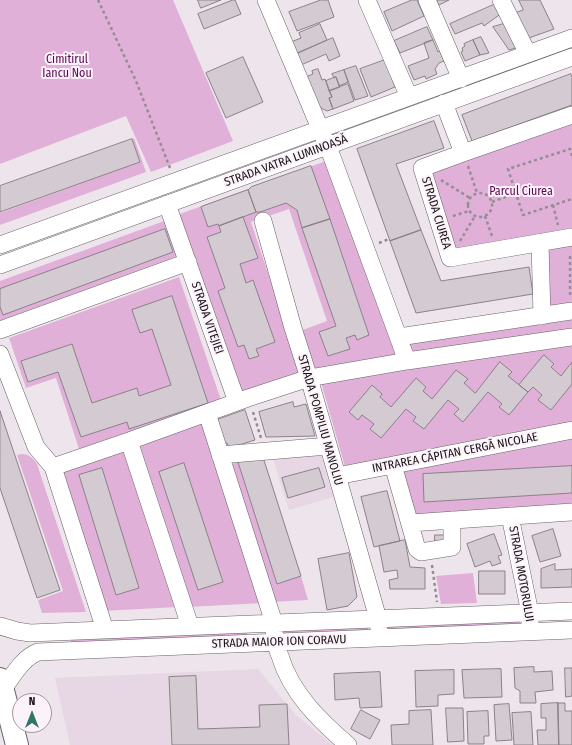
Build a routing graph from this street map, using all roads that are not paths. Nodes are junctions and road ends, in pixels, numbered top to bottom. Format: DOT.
graph roads {
  1 [pos="266,0"];
  2 [pos="367,0"];
  3 [pos="427,0"];
  4 [pos="501,0"];
  5 [pos="572,38"];
  6 [pos="528,54"];
  7 [pos="572,57"];
  8 [pos="461,78"];
  9 [pos="409,97"];
  10 [pos="444,103"];
  11 [pos="572,115"];
  12 [pos="321,129"];
  13 [pos="327,146"];
  14 [pos="463,153"];
  15 [pos="167,204"];
  16 [pos="263,221"];
  17 [pos="566,238"];
  18 [pos="540,242"];
  19 [pos="0,245"];
  20 [pos="188,262"];
  21 [pos="0,265"];
  22 [pos="571,303"];
  23 [pos="542,316"];
  24 [pos="0,330"];
  25 [pos="399,337"];
  26 [pos="572,337"];
  27 [pos="0,354"];
  28 [pos="408,361"];
  29 [pos="309,378"];
  30 [pos="242,400"];
  31 [pos="207,413"];
  32 [pos="572,430"];
  33 [pos="129,441"];
  34 [pos="328,446"];
  35 [pos="220,455"];
  36 [pos="393,465"];
  37 [pos="53,467"];
  38 [pos="337,476"];
  39 [pos="572,512"];
  40 [pos="510,516"];
  41 [pos="452,520"];
  42 [pos="410,523"];
  43 [pos="572,611"];
  44 [pos="530,612"];
  45 [pos="378,619"];
  46 [pos="274,623"];
  47 [pos="0,626"];
  48 [pos="190,626"];
  49 [pos="105,630"];
  50 [pos="572,630"];
  51 [pos="531,632"];
  52 [pos="380,638"];
  53 [pos="275,642"];
  54 [pos="1,684"];
  55 [pos="17,745"];
  56 [pos="348,745"];
  1 -- 12 [label="street"];
  2 -- 9 [label="street"];
  3 -- 8 [label="street"];
  4 -- 6 [label="street"];
  5 -- 6 [label="street, STRADA VATRA LUMINOASĂ"];
  6 -- 8 [label="street, STRADA VATRA LUMINOASĂ"];
  7 -- 10 [label="street, STRADA VATRA LUMINOASĂ"];
  8 -- 9 [label="street, STRADA VATRA LUMINOASĂ"];
  9 -- 12 [label="street, STRADA VATRA LUMINOASĂ"];
  10 -- 13 [label="street, STRADA VATRA LUMINOASĂ"];
  10 -- 14 [label="street"];
  11 -- 14 [label="street, STRADA CIUREA"];
  12 -- 13 [label="street"];
  12 -- 19 [label="street, STRADA VATRA LUMINOASĂ"];
  13 -- 15 [label="street, STRADA VATRA LUMINOASĂ"];
  13 -- 25 [label="street"];
  14 -- 18 [label="street, STRADA CIUREA"];
  15 -- 20 [label="street, STRADA VITEJIEI"];
  15 -- 21 [label="street, STRADA VATRA LUMINOASĂ"];
  16 -- 29 [label="street, STRADA POMPILIU MANOLIU"];
  17 -- 18 [label="street, STRADA CIUREA"];
  18 -- 23 [label="street"];
  20 -- 24 [label="street"];
  20 -- 30 [label="street, STRADA VITEJIEI"];
  22 -- 23 [label="street"];
  23 -- 25 [label="street"];
  25 -- 28 [label="street"];
  26 -- 28 [label="street"];
  27 -- 37 [label="street"];
  28 -- 29 [label="street"];
  29 -- 30 [label="street"];
  29 -- 34 [label="street, STRADA POMPILIU MANOLIU"];
  30 -- 31 [label="street"];
  31 -- 33 [label="street"];
  31 -- 35 [label="street"];
  32 -- 36 [label="street, INTRAREA CĂPITAN CERGĂ NICOLAE"];
  33 -- 37 [label="street"];
  33 -- 48 [label="street"];
  34 -- 35 [label="street"];
  34 -- 38 [label="street, STRADA POMPILIU MANOLIU"];
  35 -- 46 [label="street"];
  36 -- 38 [label="street, INTRAREA CĂPITAN CERGĂ NICOLAE"];
  36 -- 42 [label="street"];
  37 -- 49 [label="street"];
  38 -- 45 [label="street, STRADA POMPILIU MANOLIU"];
  39 -- 40 [label="street"];
  40 -- 41 [label="street"];
  40 -- 44 [label="street, STRADA MOTORULUI"];
  41 -- 42 [label="street"];
  41 -- 42 [label="street"];
  43 -- 44 [label="street, STRADA MAIOR ION CORAVU"];
  44 -- 45 [label="street, STRADA MAIOR ION CORAVU"];
  44 -- 51 [label="street, STRADA MOTORULUI"];
  45 -- 46 [label="street, STRADA MAIOR ION CORAVU"];
  45 -- 52 [label="street, STRADA POMPILIU MANOLIU"];
  46 -- 48 [label="street, STRADA MAIOR ION CORAVU"];
  46 -- 53 [label="street"];
  47 -- 49 [label="street, STRADA MAIOR ION CORAVU"];
  48 -- 49 [label="street, STRADA MAIOR ION CORAVU"];
  50 -- 51 [label="street, STRADA MAIOR ION CORAVU"];
  51 -- 52 [label="street, STRADA MAIOR ION CORAVU"];
  52 -- 53 [label="street, STRADA MAIOR ION CORAVU"];
  53 -- 54 [label="street, STRADA MAIOR ION CORAVU"];
  53 -- 56 [label="street"];
  54 -- 55 [label="main road"];
}
